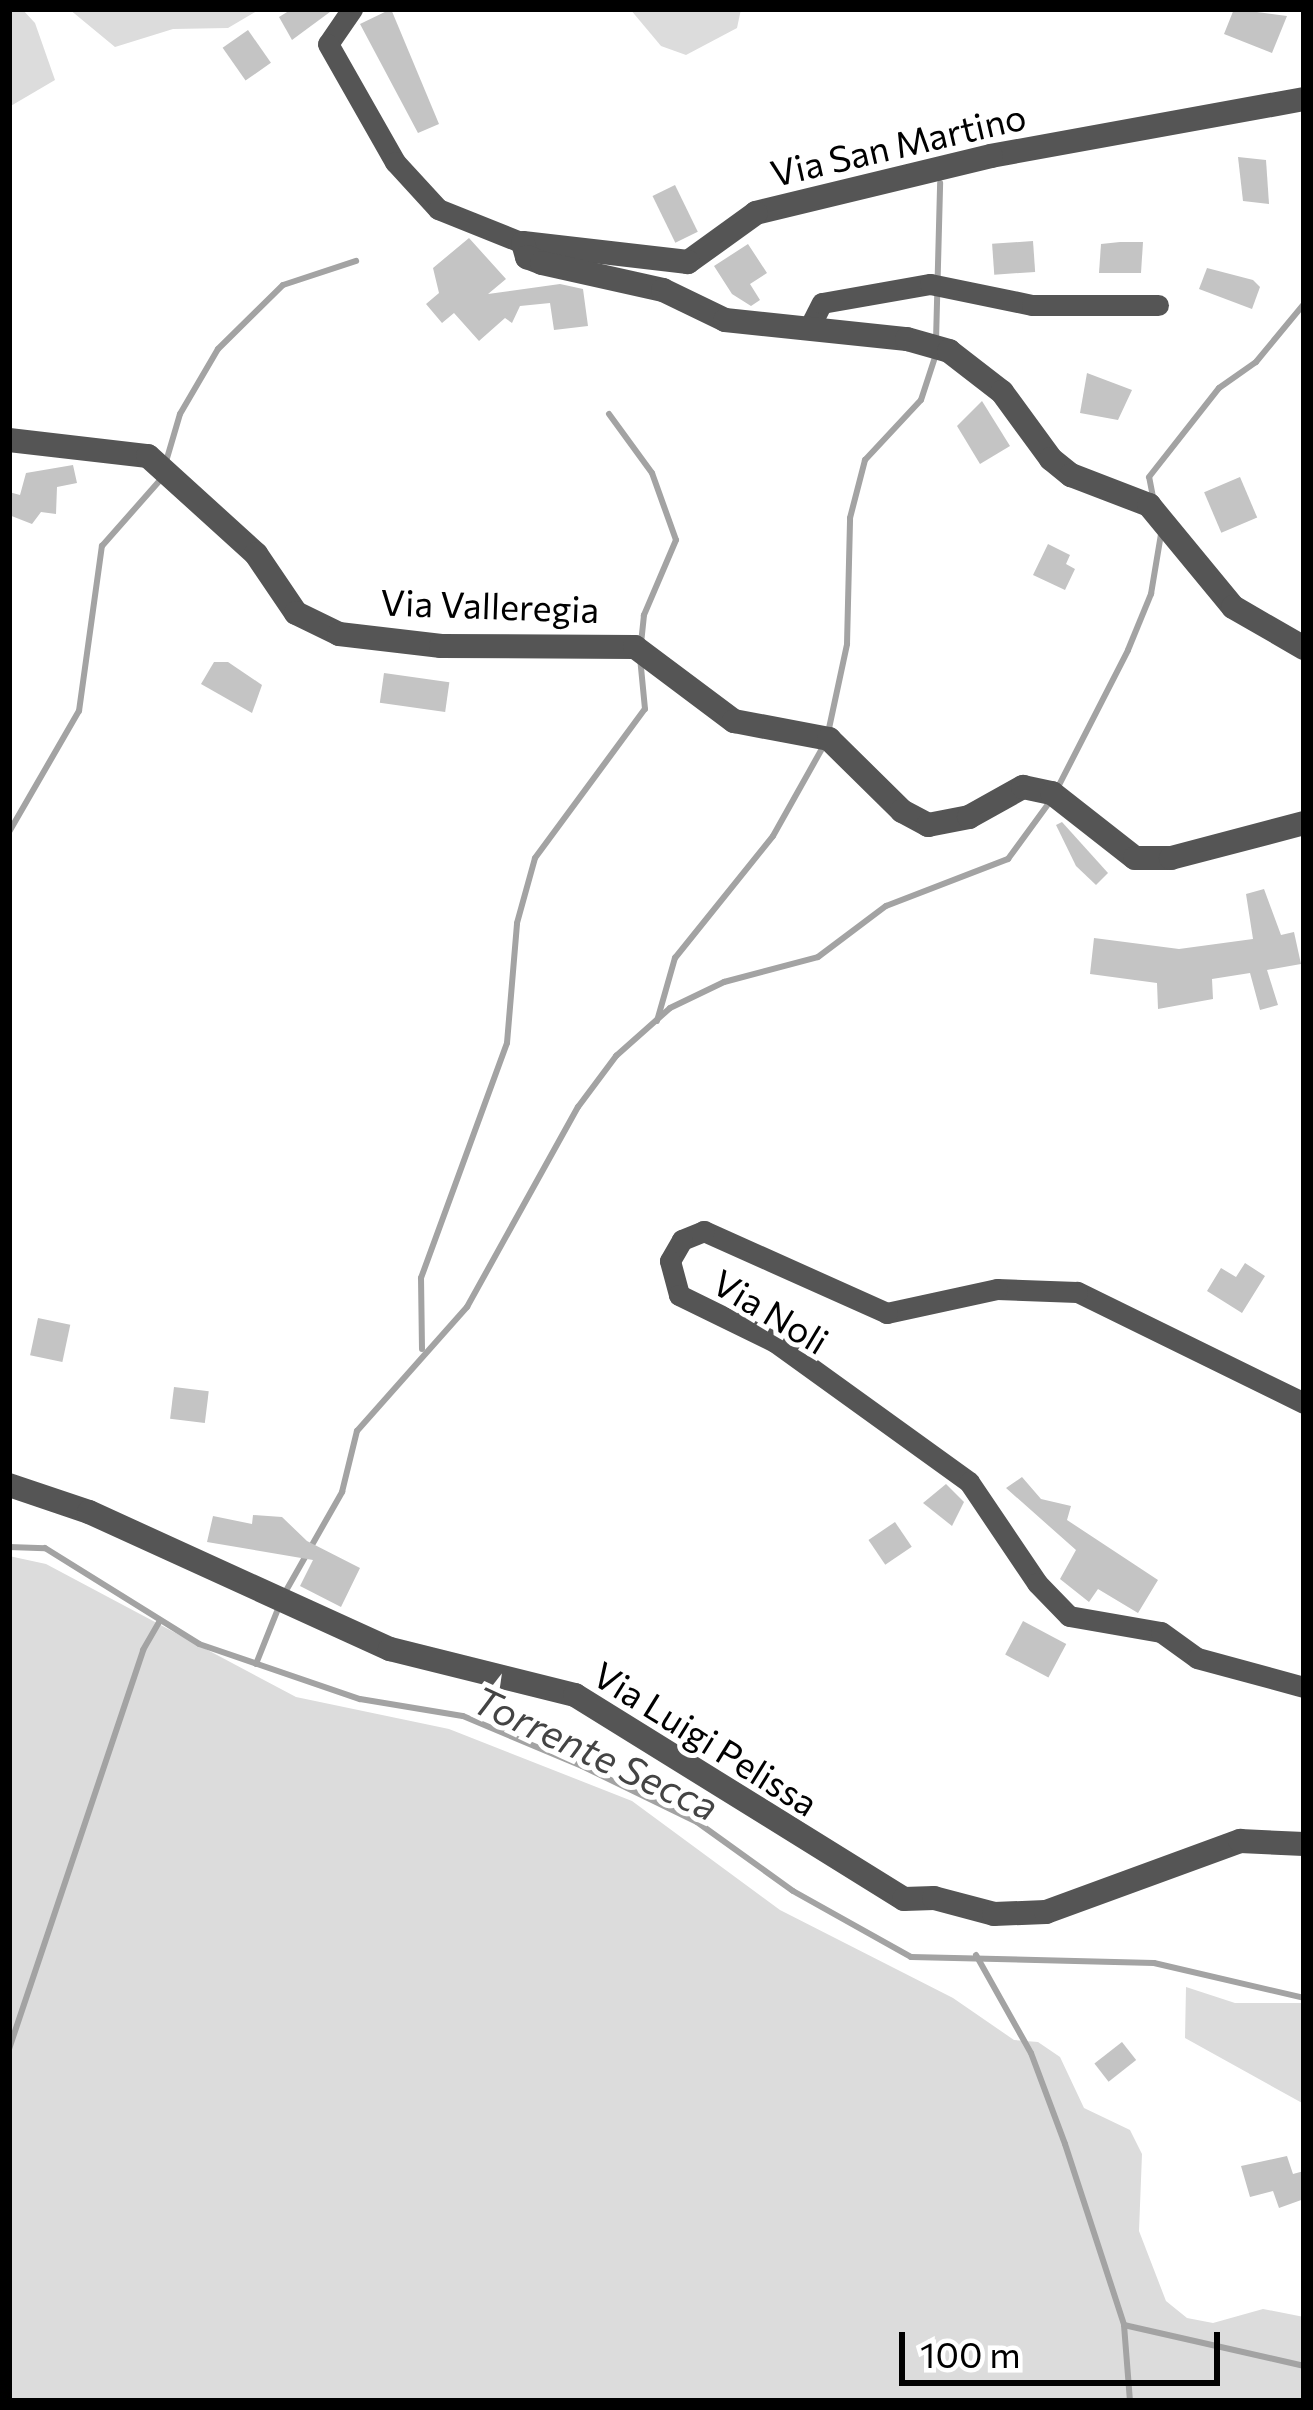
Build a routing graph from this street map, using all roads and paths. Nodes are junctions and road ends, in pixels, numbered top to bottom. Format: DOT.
graph roads {
  1 [pos="352,9"];
  2 [pos="1304,99"];
  3 [pos="523,243"];
  4 [pos="1158,304"];
  5 [pos="809,328"];
  6 [pos="9,440"];
  7 [pos="1304,648"];
  8 [pos="1304,823"];
  9 [pos="1304,1402"];
  10 [pos="9,1485"];
  11 [pos="1304,1688"];
  12 [pos="1304,1844"];
  1 -- 3 [label="street"];
  2 -- 3 [label="street, Via San Martino"];
  3 -- 5 [label="street"];
  4 -- 5 [label="street"];
  5 -- 7 [label="street"];
  6 -- 8 [label="street, Via Valleregia"];
  9 -- 11 [label="street, Via Noli"];
  10 -- 12 [label="street, Via Luigi Pelissa"];
}
